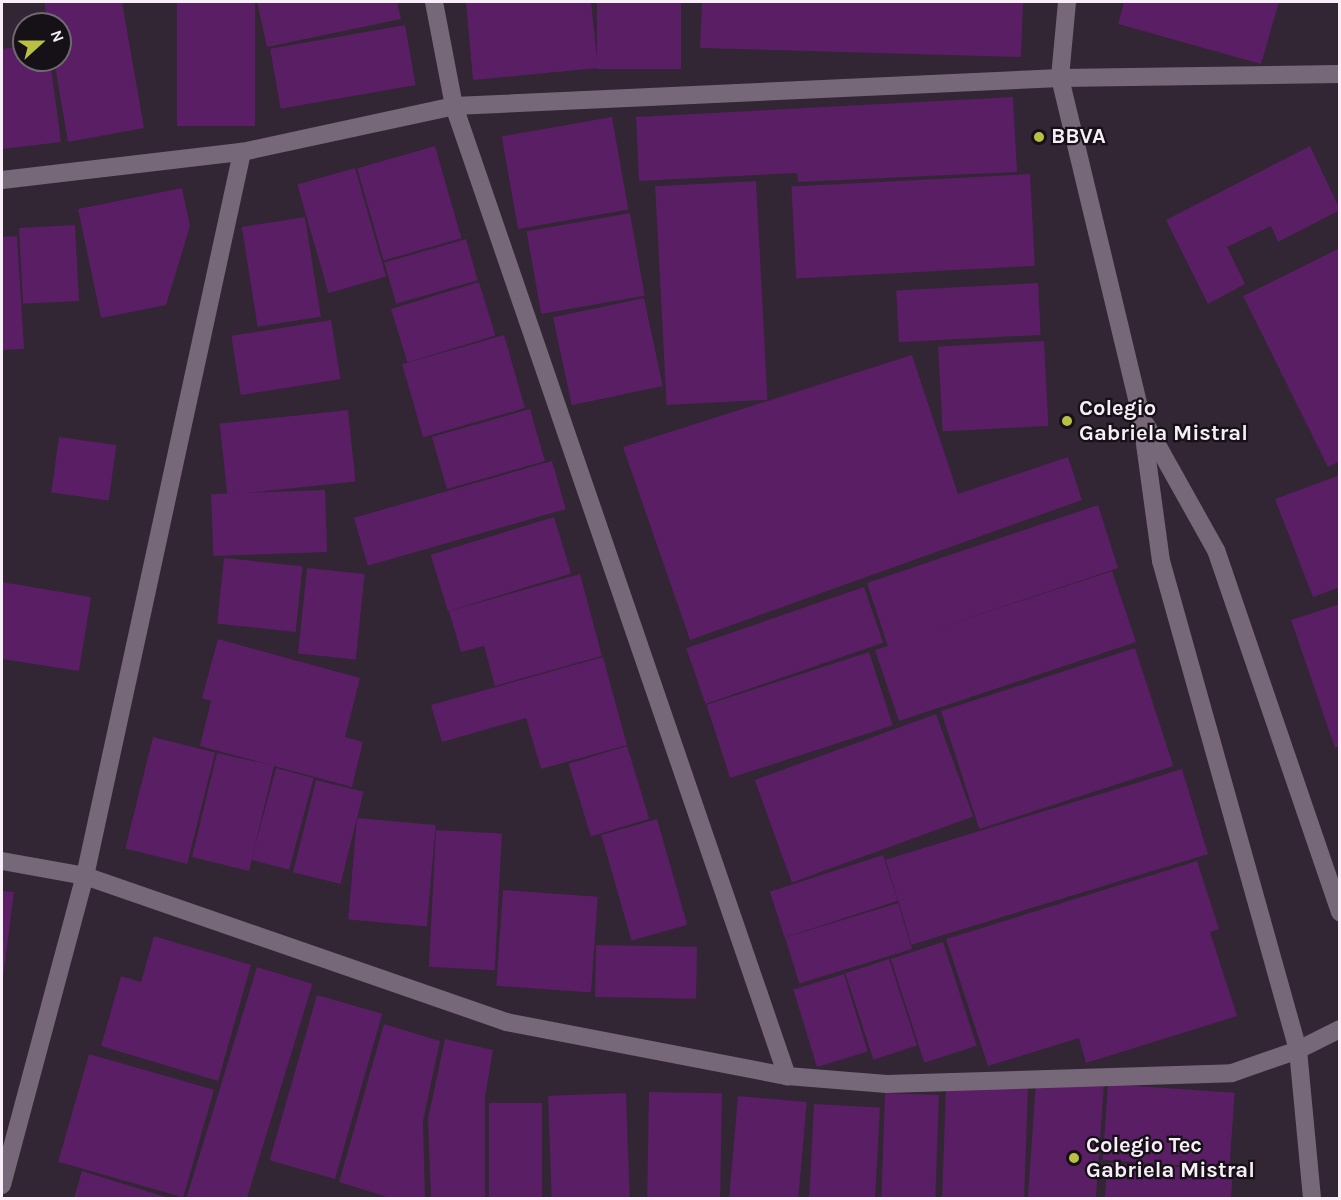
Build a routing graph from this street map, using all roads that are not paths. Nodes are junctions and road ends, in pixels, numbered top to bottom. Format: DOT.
graph roads {
  1 [pos="434,2"];
  2 [pos="1067,2"];
  3 [pos="1340,74"];
  4 [pos="1060,78"];
  5 [pos="454,106"];
  6 [pos="242,152"];
  7 [pos="2,180"];
  8 [pos="1141,415"];
  9 [pos="2,861"];
  10 [pos="85,876"];
  11 [pos="1340,912"];
  12 [pos="1340,1029"];
  13 [pos="1298,1050"];
  14 [pos="787,1076"];
  15 [pos="2,1185"];
  16 [pos="1312,1198"];
  1 -- 5 [label="street"];
  2 -- 4 [label="street"];
  3 -- 4 [label="street"];
  4 -- 5 [label="street"];
  4 -- 8 [label="street"];
  5 -- 6 [label="street"];
  5 -- 14 [label="street"];
  6 -- 7 [label="street"];
  6 -- 10 [label="street"];
  8 -- 11 [label="street"];
  8 -- 13 [label="street"];
  9 -- 10 [label="street"];
  10 -- 14 [label="street"];
  10 -- 15 [label="street"];
  12 -- 13 [label="street"];
  13 -- 14 [label="street"];
  13 -- 16 [label="street"];
}
